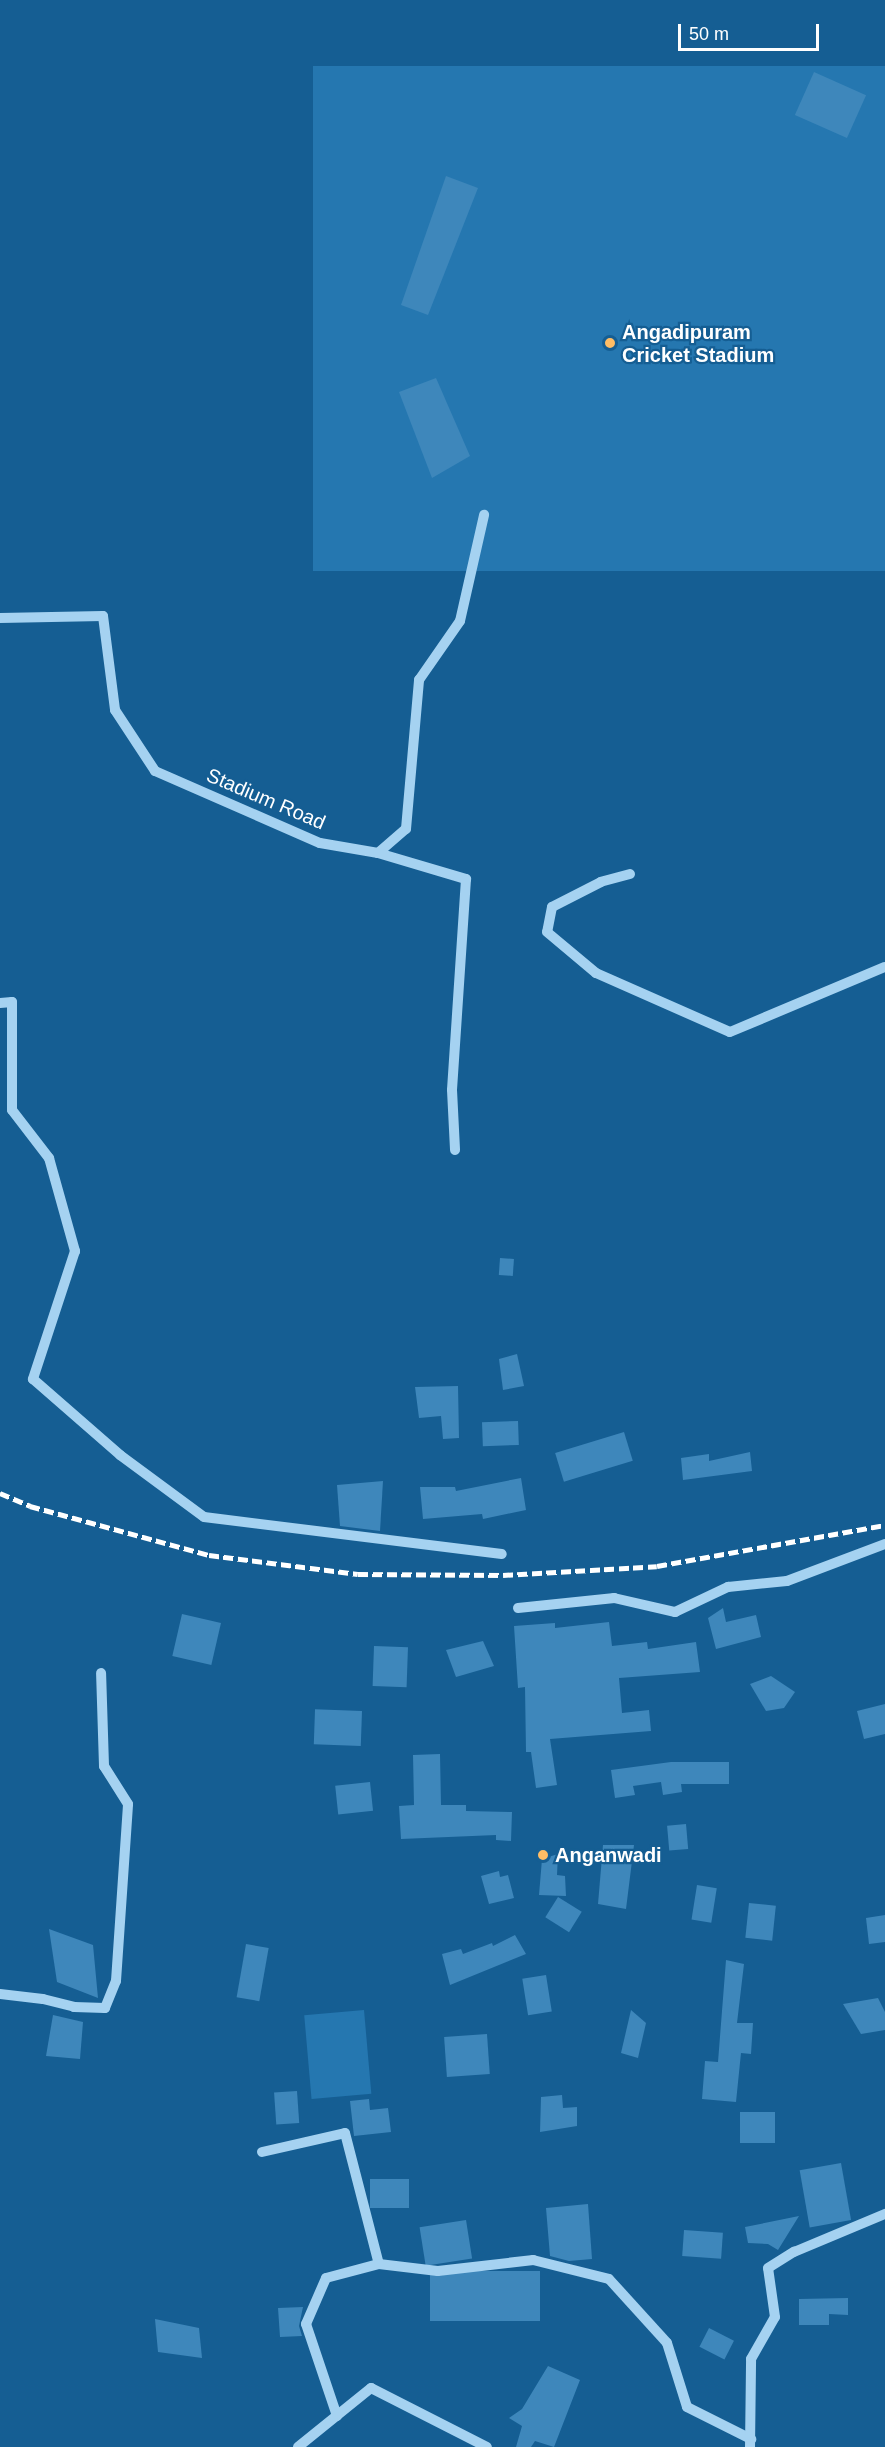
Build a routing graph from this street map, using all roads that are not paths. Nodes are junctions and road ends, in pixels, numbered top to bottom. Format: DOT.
graph roads {
  1 [pos="484,515"];
  2 [pos="0,618"];
  3 [pos="378,853"];
  4 [pos="630,874"];
  5 [pos="885,967"];
  6 [pos="0,1003"];
  7 [pos="455,1150"];
  8 [pos="885,1544"];
  9 [pos="502,1554"];
  10 [pos="518,1608"];
  11 [pos="101,1672"];
  12 [pos="0,1994"];
  13 [pos="262,2152"];
  14 [pos="885,2214"];
  15 [pos="379,2264"];
  16 [pos="337,2416"];
  17 [pos="751,2443"];
  18 [pos="298,2447"];
  19 [pos="487,2447"];
  1 -- 3 [label="street"];
  2 -- 3 [label="street, Stadium Road"];
  3 -- 7 [label="street"];
  4 -- 5 [label="street"];
  6 -- 9 [label="street"];
  8 -- 10 [label="street"];
  11 -- 12 [label="street"];
  13 -- 15 [label="street"];
  14 -- 17 [label="street"];
  15 -- 16 [label="street"];
  15 -- 17 [label="street"];
  16 -- 18 [label="street"];
  16 -- 19 [label="street"];
}
